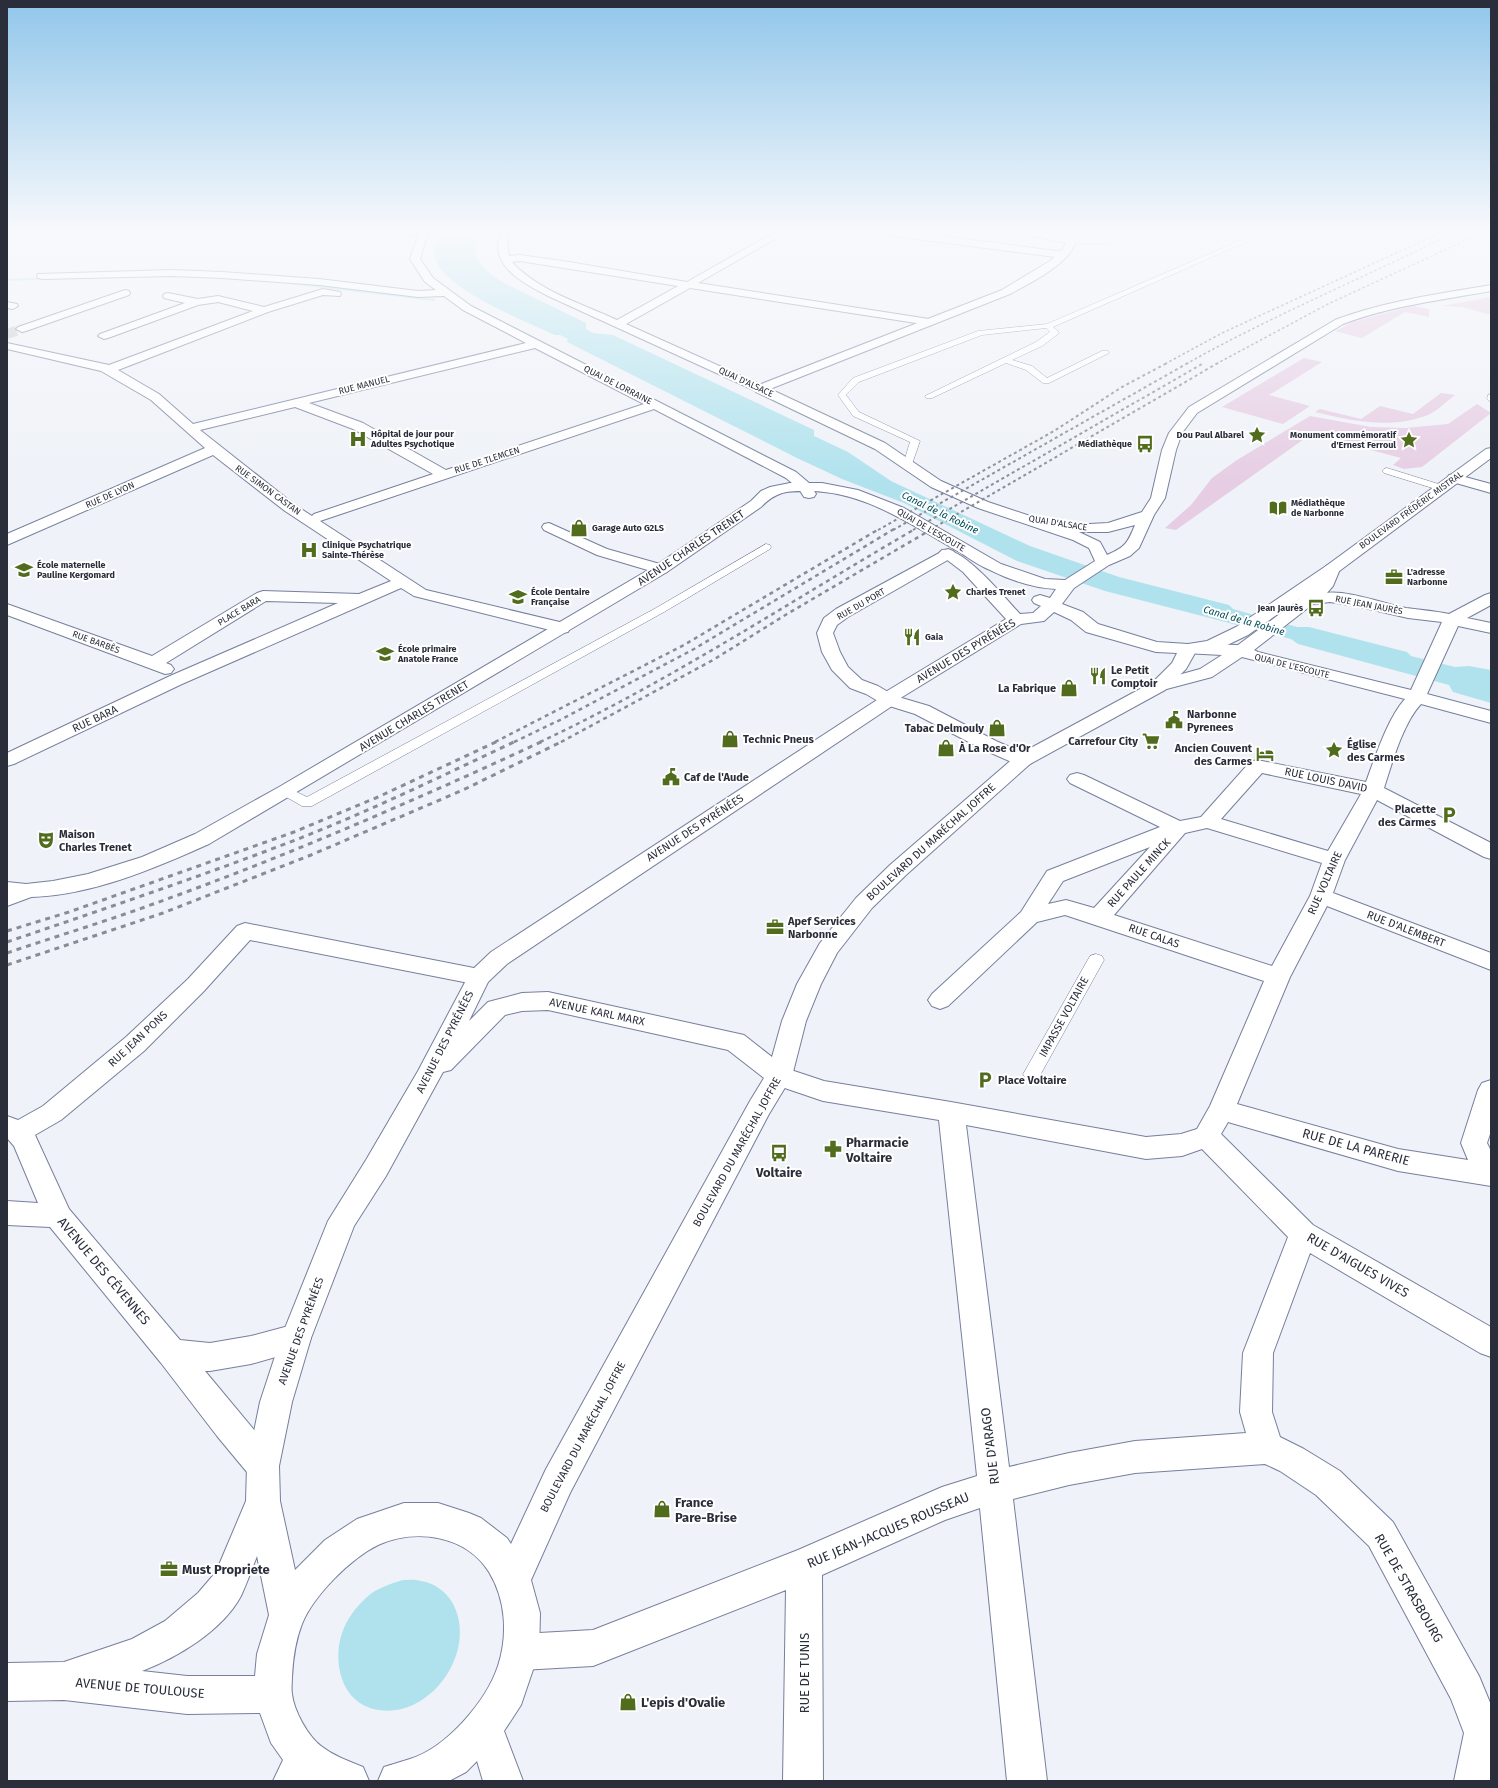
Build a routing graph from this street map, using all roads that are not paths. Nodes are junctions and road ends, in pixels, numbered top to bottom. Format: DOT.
graph roads {
  1 [pos="61,315"];
  2 [pos="161,315"];
  3 [pos="250,315"];
  4 [pos="481,315"];
  5 [pos="599,315"];
  6 [pos="634,315"];
  7 [pos="894,315"];
  8 [pos="945,315"];
  9 [pos="1072,315"];
  10 [pos="1356,315"];
  11 [pos="931,321"];
  12 [pos="618,324"];
  13 [pos="1048,326"];
  14 [pos="22,329"];
  15 [pos="104,336"];
  16 [pos="536,344"];
  17 [pos="7,346"];
  18 [pos="1105,353"];
  19 [pos="1006,360"];
  20 [pos="108,370"];
  21 [pos="760,389"];
  22 [pos="929,396"];
  23 [pos="294,402"];
  24 [pos="655,404"];
  25 [pos="191,428"];
  26 [pos="214,450"];
  27 [pos="1491,452"];
  28 [pos="908,465"];
  29 [pos="1387,471"];
  30 [pos="443,474"];
  31 [pos="1448,483"];
  32 [pos="1491,489"];
  33 [pos="806,490"];
  34 [pos="756,504"];
  35 [pos="1146,514"];
  36 [pos="1016,516"];
  37 [pos="319,517"];
  38 [pos="549,527"];
  39 [pos="7,540"];
  40 [pos="766,547"];
  41 [pos="948,554"];
  42 [pos="1103,562"];
  43 [pos="661,569"];
  44 [pos="969,569"];
  45 [pos="1332,569"];
  46 [pos="402,582"];
  47 [pos="1068,585"];
  48 [pos="1491,598"];
  49 [pos="361,599"];
  50 [pos="1308,600"];
  51 [pos="1053,606"];
  52 [pos="7,609"];
  53 [pos="1431,615"];
  54 [pos="1077,616"];
  55 [pos="1016,620"];
  56 [pos="1452,620"];
  57 [pos="562,628"];
  58 [pos="1491,628"];
  59 [pos="1250,634"];
  60 [pos="1188,649"];
  61 [pos="1242,650"];
  62 [pos="153,663"];
  63 [pos="183,678"];
  64 [pos="1159,686"];
  65 [pos="1421,689"];
  66 [pos="889,700"];
  67 [pos="1491,717"];
  68 [pos="7,760"];
  69 [pos="1023,760"];
  70 [pos="1077,779"];
  71 [pos="1373,790"];
  72 [pos="286,792"];
  73 [pos="1208,822"];
  74 [pos="1178,828"];
  75 [pos="1491,852"];
  76 [pos="1334,860"];
  77 [pos="13,893"];
  78 [pos="1321,896"];
  79 [pos="1099,917"];
  80 [pos="1029,918"];
  81 [pos="1096,960"];
  82 [pos="1491,962"];
  83 [pos="1278,977"];
  84 [pos="479,978"];
  85 [pos="940,1000"];
  86 [pos="1032,1074"];
  87 [pos="429,1075"];
  88 [pos="780,1076"];
  89 [pos="1491,1090"];
  90 [pos="1222,1110"];
  91 [pos="951,1112"];
  92 [pos="13,1129"];
  93 [pos="1206,1136"];
  94 [pos="1489,1174"];
  95 [pos="7,1213"];
  96 [pos="58,1216"];
  97 [pos="1303,1234"];
  98 [pos="296,1338"];
  99 [pos="1490,1341"];
  100 [pos="172,1353"];
  101 [pos="1267,1448"];
  102 [pos="263,1466"];
  103 [pos="995,1487"];
  104 [pos="263,1501"];
  105 [pos="804,1565"];
  106 [pos="513,1579"];
  107 [pos="287,1615"];
  108 [pos="521,1652"];
  109 [pos="64,1681"];
  110 [pos="7,1682"];
  111 [pos="274,1694"];
  112 [pos="484,1728"];
  113 [pos="1487,1736"];
  114 [pos="300,1770"];
  115 [pos="349,1781"];
  116 [pos="398,1781"];
  117 [pos="503,1781"];
  118 [pos="803,1781"];
  119 [pos="1027,1781"];
  120 [pos="1474,1781"];
  1 -- 14 [label="street"];
  2 -- 15 [label="street"];
  3 -- 20 [label="street"];
  4 -- 16 [label="street, QUAI DE LORRAINE"];
  5 -- 12 [label="street, QUAI D'ALSACE"];
  6 -- 12 [label="street"];
  7 -- 11 [label="street"];
  8 -- 11 [label="street"];
  9 -- 13 [label="lane"];
  10 -- 35 [label="street"];
  11 -- 21 [label="street"];
  12 -- 21 [label="street, QUAI D'ALSACE"];
  13 -- 19 [label="lane"];
  13 -- 28 [label="lane"];
  16 -- 23 [label="street, RUE MANUEL"];
  16 -- 24 [label="street, QUAI DE LORRAINE"];
  17 -- 20 [label="street, RUE SIMON CASTAN"];
  18 -- 19 [label="lane"];
  19 -- 22 [label="lane"];
  20 -- 25 [label="street, RUE SIMON CASTAN"];
  21 -- 28 [label="street, QUAI D'ALSACE"];
  23 -- 25 [label="street, RUE MANUEL"];
  23 -- 30 [label="street"];
  24 -- 30 [label="street, RUE DE TLEMCEN"];
  24 -- 33 [label="street, QUAI DE LORRAINE"];
  25 -- 26 [label="street, RUE SIMON CASTAN"];
  26 -- 39 [label="street, RUE DE LYON"];
  26 -- 46 [label="street, RUE SIMON CASTAN"];
  27 -- 31 [label="street, BOULEVARD FRÉDÉRIC MISTRAL"];
  28 -- 36 [label="street, QUAI D'ALSACE"];
  29 -- 31 [label="lane"];
  30 -- 37 [label="street, RUE DE TLEMCEN"];
  31 -- 32 [label="street"];
  31 -- 45 [label="street, BOULEVARD FRÉDÉRIC MISTRAL"];
  33 -- 34 [label="street, QUAI DE L'ESCOUTE"];
  33 -- 41 [label="street, QUAI DE L'ESCOUTE"];
  33 -- 47 [label="street, QUAI DE L'ESCOUTE"];
  34 -- 43 [label="street, AVENUE CHARLES TRENET"];
  35 -- 36 [label="street, QUAI D'ALSACE"];
  35 -- 42 [label="street"];
  36 -- 42 [label="street, QUAI D'ALSACE"];
  38 -- 43 [label="street"];
  40 -- 72 [label="lane"];
  41 -- 44 [label="street, QUAI DE L'ESCOUTE"];
  41 -- 66 [label="street, RUE DU PORT"];
  42 -- 47 [label="street"];
  43 -- 57 [label="street, AVENUE CHARLES TRENET"];
  44 -- 51 [label="street, QUAI DE L'ESCOUTE"];
  44 -- 55 [label="street, QUAI DE L'ESCOUTE"];
  45 -- 50 [label="street, BOULEVARD FRÉDÉRIC MISTRAL"];
  45 -- 53 [label="street, RUE JEAN JAURÈS"];
  45 -- 59 [label="street, BOULEVARD FRÉDÉRIC MISTRAL"];
  46 -- 49 [label="street, PLACE BARA"];
  46 -- 57 [label="street, RUE SIMON CASTAN"];
  47 -- 51 [label="street, AVENUE DES PYRÉNÉES"];
  47 -- 54 [label="street"];
  48 -- 56 [label="street"];
  49 -- 62 [label="street, PLACE BARA"];
  49 -- 63 [label="street, PLACE BARA"];
  50 -- 53 [label="street, RUE JEAN JAURÈS"];
  50 -- 59 [label="street, BOULEVARD FRÉDÉRIC MISTRAL"];
  51 -- 54 [label="street, QUAI DE L'ESCOUTE"];
  51 -- 55 [label="street, AVENUE DES PYRÉNÉES"];
  52 -- 62 [label="street, RUE BARBÈS"];
  53 -- 56 [label="street, RUE JEAN JAURÈS"];
  54 -- 60 [label="street, QUAI DE L'ESCOUTE"];
  55 -- 66 [label="street, AVENUE DES PYRÉNÉES"];
  56 -- 58 [label="street, RUE JEAN JAURÈS"];
  56 -- 65 [label="street, RUE VOLTAIRE"];
  57 -- 72 [label="street, AVENUE CHARLES TRENET"];
  59 -- 60 [label="street"];
  59 -- 61 [label="street"];
  60 -- 61 [label="street, QUAI DE L'ESCOUTE"];
  60 -- 64 [label="street, BOULEVARD DU MARÉCHAL JOFFRE"];
  61 -- 64 [label="street"];
  61 -- 65 [label="street, QUAI DE L'ESCOUTE"];
  62 -- 63 [label="street, RUE BARBÈS"];
  63 -- 68 [label="street, RUE BARA"];
  64 -- 69 [label="street, BOULEVARD DU MARÉCHAL JOFFRE"];
  65 -- 67 [label="street, QUAI DE L'ESCOUTE"];
  65 -- 71 [label="street, RUE VOLTAIRE"];
  66 -- 69 [label="street, RUE DU PORT"];
  66 -- 84 [label="street, AVENUE DES PYRÉNÉES"];
  69 -- 88 [label="street, BOULEVARD DU MARÉCHAL JOFFRE"];
  70 -- 74 [label="street"];
  71 -- 73 [label="street, RUE LOUIS DAVID"];
  71 -- 75 [label="street"];
  71 -- 76 [label="street, RUE VOLTAIRE"];
  72 -- 77 [label="street, AVENUE CHARLES TRENET"];
  73 -- 74 [label="street"];
  73 -- 76 [label="street"];
  74 -- 79 [label="street, RUE PAULE MINCK"];
  74 -- 80 [label="street"];
  76 -- 78 [label="street, RUE VOLTAIRE"];
  78 -- 82 [label="street, RUE D'ALEMBERT"];
  78 -- 83 [label="street, RUE VOLTAIRE"];
  79 -- 80 [label="street, RUE CALAS"];
  79 -- 83 [label="street, RUE CALAS"];
  80 -- 85 [label="street"];
  81 -- 86 [label="lane, IMPASSE VOLTAIRE"];
  83 -- 90 [label="street, RUE VOLTAIRE"];
  84 -- 87 [label="street, AVENUE DES PYRÉNÉES"];
  84 -- 92 [label="street, RUE JEAN PONS"];
  87 -- 88 [label="street, AVENUE KARL MARX"];
  87 -- 98 [label="street, AVENUE DES PYRÉNÉES"];
  88 -- 91 [label="street"];
  88 -- 106 [label="street, BOULEVARD DU MARÉCHAL JOFFRE"];
  89 -- 94 [label="street"];
  90 -- 93 [label="street"];
  90 -- 94 [label="street, RUE DE LA PARERIE"];
  91 -- 93 [label="street"];
  91 -- 103 [label="street, RUE D'ARAGO"];
  92 -- 96 [label="street, AVENUE DES CÉVENNES"];
  93 -- 97 [label="street, RUE D'AIGUES VIVES"];
  95 -- 96 [label="street"];
  96 -- 100 [label="street, AVENUE DES CÉVENNES"];
  97 -- 99 [label="street, RUE D'AIGUES VIVES"];
  97 -- 101 [label="street"];
  98 -- 100 [label="street"];
  98 -- 102 [label="street, AVENUE DES PYRÉNÉES"];
  100 -- 102 [label="street, AVENUE DES CÉVENNES"];
  101 -- 103 [label="street, RUE JEAN-JACQUES ROUSSEAU"];
  101 -- 113 [label="street, RUE DE STRASBOURG"];
  102 -- 104 [label="street, AVENUE DES PYRÉNÉES"];
  103 -- 105 [label="street, RUE JEAN-JACQUES ROUSSEAU"];
  103 -- 119 [label="street, RUE D'ARAGO"];
  104 -- 107 [label="street"];
  104 -- 109 [label="street, AVENUE DES PYRÉNÉES"];
  105 -- 108 [label="street, RUE JEAN-JACQUES ROUSSEAU"];
  105 -- 118 [label="street, RUE DE TUNIS"];
  106 -- 107 [label="street"];
  106 -- 108 [label="street"];
  107 -- 111 [label="street"];
  108 -- 112 [label="street"];
  109 -- 110 [label="street, AVENUE DE TOULOUSE"];
  109 -- 111 [label="street, AVENUE DE TOULOUSE"];
  111 -- 114 [label="street"];
  112 -- 116 [label="street"];
  112 -- 117 [label="street"];
  113 -- 120 [label="street, RUE DE STRASBOURG"];
  114 -- 115 [label="street"];
}
